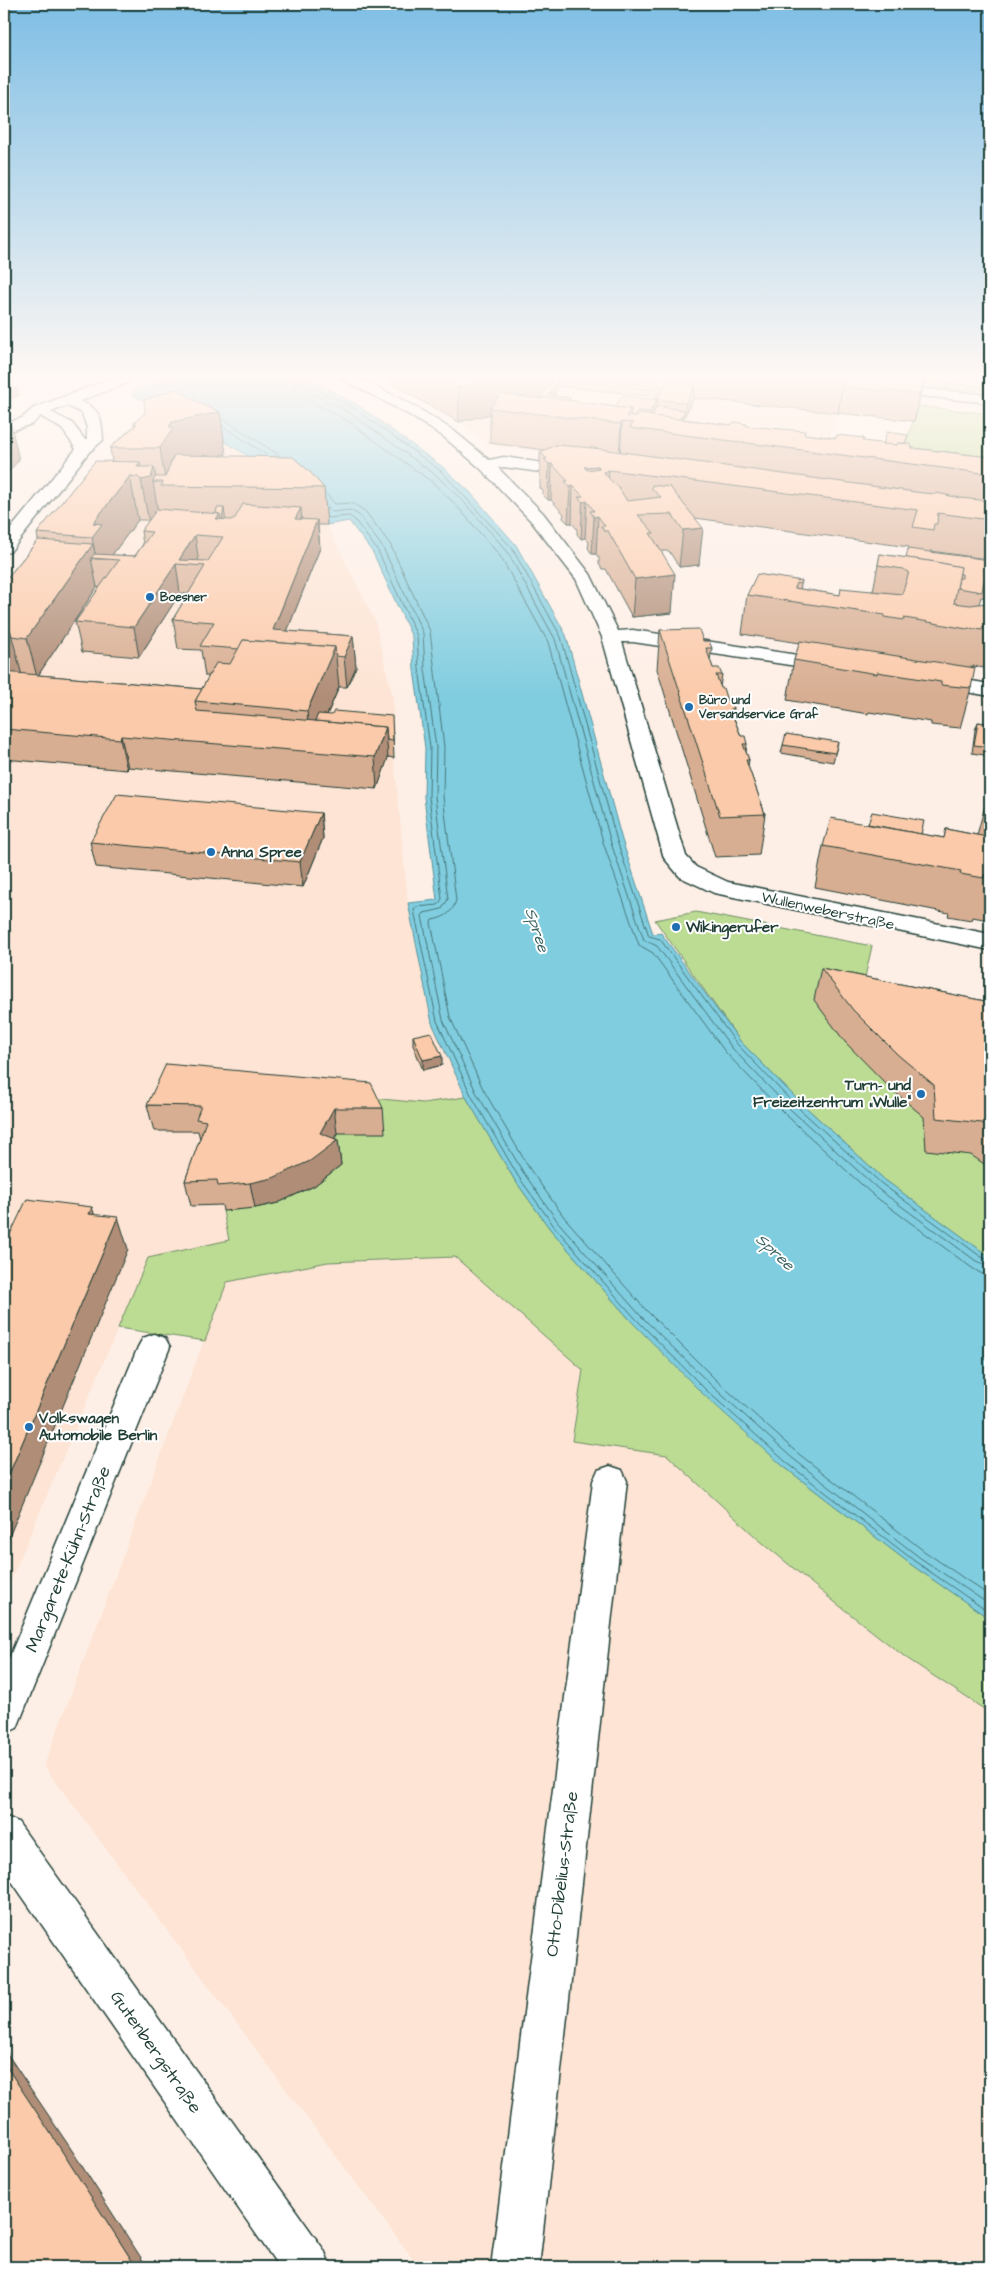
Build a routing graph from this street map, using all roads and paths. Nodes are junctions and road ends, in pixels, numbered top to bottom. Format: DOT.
graph roads {
  1 [pos="55,485"];
  2 [pos="506,485"];
  3 [pos="4,548"];
  4 [pos="611,637"];
  5 [pos="848,668"];
  6 [pos="914,678"];
  7 [pos="990,690"];
  8 [pos="990,942"];
  9 [pos="154,1347"];
  10 [pos="610,1481"];
  11 [pos="4,1715"];
  12 [pos="4,1836"];
  13 [pos="308,2267"];
  14 [pos="515,2267"];
  1 -- 3 [label="street"];
  2 -- 4 [label="street"];
  4 -- 5 [label="street"];
  4 -- 8 [label="street, Wullenweberstraße"];
  6 -- 7 [label="street"];
  9 -- 11 [label="street, Margarete-Kühn-Straße"];
  10 -- 14 [label="street, Otto-Dibelius-Straße"];
  12 -- 13 [label="street, Gutenbergstraße"];
}
